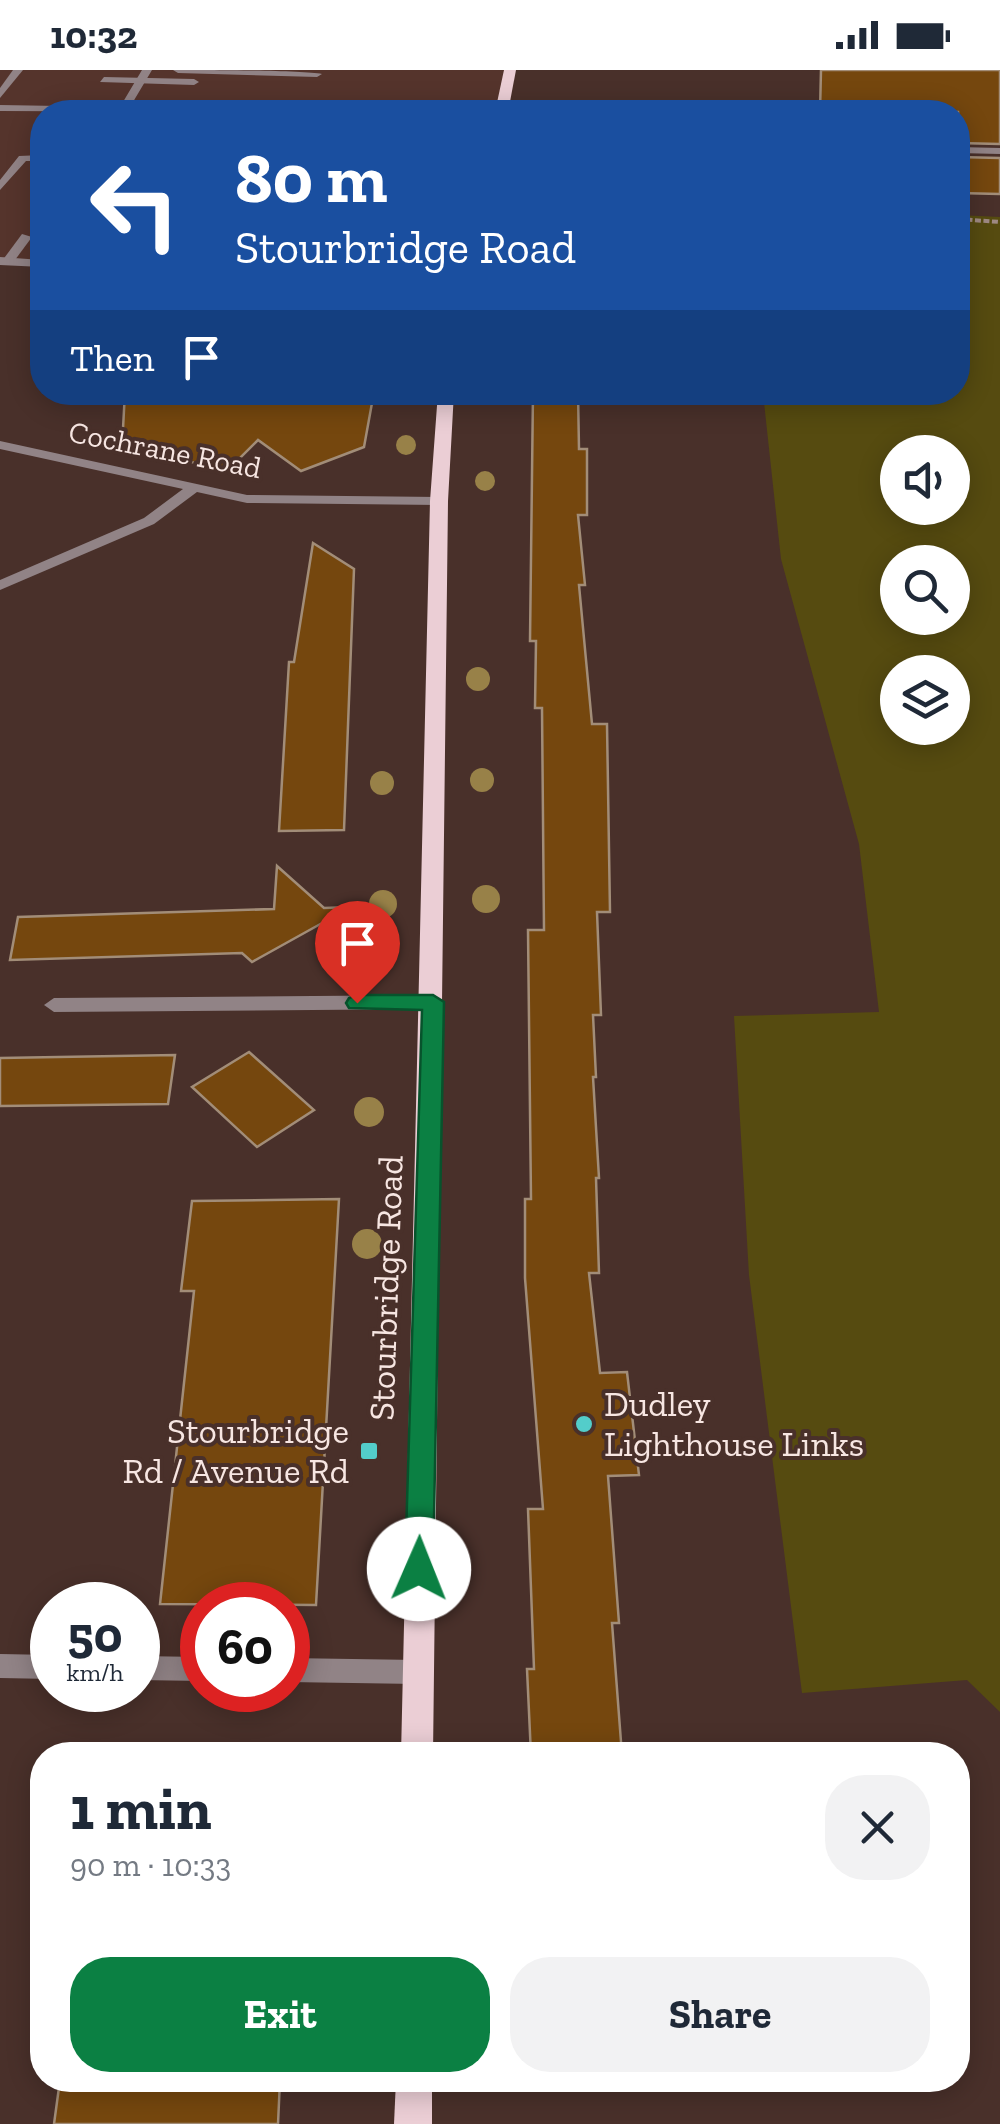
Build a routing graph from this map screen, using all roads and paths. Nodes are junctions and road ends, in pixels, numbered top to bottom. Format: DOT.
graph roads {
  1 [pos="18,70"];
  2 [pos="178,70"];
  3 [pos="510,70"];
  4 [pos="298,72"];
  5 [pos="317,74"];
  6 [pos="144,75"];
  7 [pos="104,80"];
  8 [pos="236,84"];
  9 [pos="0,94"];
  10 [pos="129,100"];
  11 [pos="504,100"];
  12 [pos="0,108"];
  13 [pos="30,108"];
  14 [pos="970,150"];
  15 [pos="1000,151"];
  16 [pos="0,158"];
  17 [pos="23,158"];
  18 [pos="30,158"];
  19 [pos="0,186"];
  20 [pos="970,220"];
  21 [pos="1000,222"];
  22 [pos="0,241"];
  23 [pos="4,261"];
  24 [pos="30,263"];
  25 [pos="445,405"];
  26 [pos="0,445"];
  27 [pos="193,489"];
  28 [pos="439,500"];
  29 [pos="0,585"];
  30 [pos="433,1002"];
  31 [pos="54,1006"];
  32 [pos="0,1666"];
  33 [pos="30,1667"];
  34 [pos="310,1670"];
  35 [pos="416,1672"];
  36 [pos="417,1742"];
  37 [pos="414,2092"];
  38 [pos="413,2124"];
  1 -- 9 [label="street"];
  2 -- 4 [label="street"];
  3 -- 11 [label="main road"];
  4 -- 5 [label="street"];
  6 -- 7 [label="street"];
  6 -- 8 [label="street"];
  6 -- 10 [label="street"];
  12 -- 13 [label="street"];
  14 -- 15 [label="street"];
  16 -- 17 [label="street"];
  17 -- 18 [label="street"];
  17 -- 19 [label="street"];
  20 -- 21 [label="path"];
  22 -- 23 [label="street"];
  23 -- 24 [label="street"];
  25 -- 28 [label="main road, Stourbridge Road"];
  26 -- 27 [label="street, Cochrane Road"];
  27 -- 28 [label="street, Cochrane Road"];
  27 -- 29 [label="street"];
  28 -- 30 [label="main road, Stourbridge Road"];
  30 -- 31 [label="street"];
  30 -- 35 [label="main road, Stourbridge Road"];
  32 -- 33 [label="street"];
  34 -- 35 [label="street"];
  35 -- 36 [label="main road, Stourbridge Road"];
  37 -- 38 [label="main road"];
}
